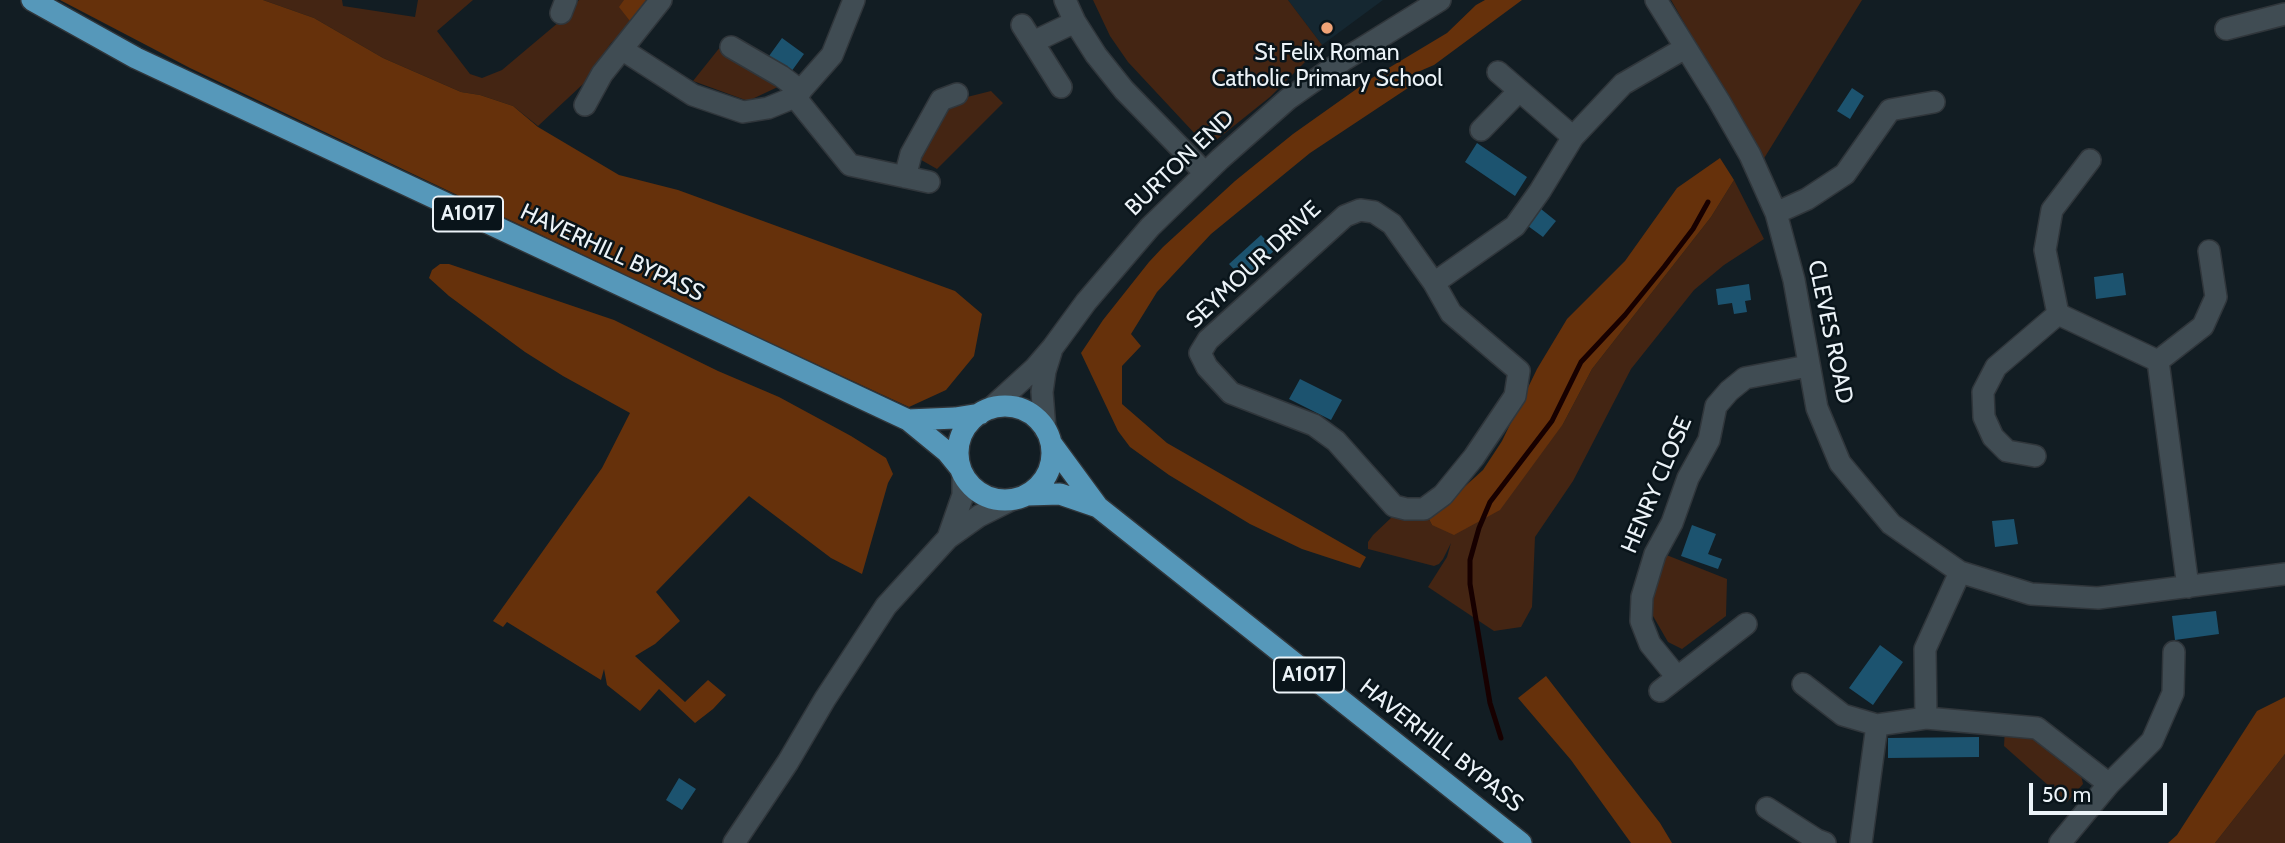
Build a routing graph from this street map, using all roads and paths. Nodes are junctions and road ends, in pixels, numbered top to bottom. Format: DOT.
graph roads {
  1 [pos="32,0"];
  2 [pos="661,0"];
  3 [pos="854,0"];
  4 [pos="1065,0"];
  5 [pos="1440,0"];
  6 [pos="1656,0"];
  7 [pos="2285,14"];
  8 [pos="1074,22"];
  9 [pos="2226,29"];
  10 [pos="731,47"];
  11 [pos="1685,48"];
  12 [pos="623,50"];
  13 [pos="1498,72"];
  14 [pos="1061,88"];
  15 [pos="1520,91"];
  16 [pos="798,94"];
  17 [pos="957,94"];
  18 [pos="1934,103"];
  19 [pos="585,105"];
  20 [pos="1481,130"];
  21 [pos="1573,137"];
  22 [pos="2090,160"];
  23 [pos="1205,173"];
  24 [pos="905,177"];
  25 [pos="929,182"];
  26 [pos="1776,213"];
  27 [pos="2209,251"];
  28 [pos="1434,283"];
  29 [pos="2058,314"];
  30 [pos="1053,347"];
  31 [pos="2158,361"];
  32 [pos="1808,366"];
  33 [pos="985,411"];
  34 [pos="908,420"];
  35 [pos="1048,436"];
  36 [pos="2035,456"];
  37 [pos="962,472"];
  38 [pos="1020,497"];
  39 [pos="1098,507"];
  40 [pos="948,538"];
  41 [pos="1960,572"];
  42 [pos="2285,574"];
  43 [pos="2188,587"];
  44 [pos="1746,624"];
  45 [pos="2174,652"];
  46 [pos="1677,677"];
  47 [pos="1803,684"];
  48 [pos="1660,691"];
  49 [pos="1926,718"];
  50 [pos="1877,725"];
  51 [pos="2109,784"];
  52 [pos="1768,808"];
  53 [pos="734,843"];
  54 [pos="1521,843"];
  55 [pos="1825,843"];
  56 [pos="1861,843"];
  57 [pos="2060,843"];
  1 -- 34 [label="main road, HAVERHILL BYPASS / A1017"];
  2 -- 12 [label="street"];
  3 -- 16 [label="street"];
  4 -- 8 [label="street"];
  5 -- 23 [label="street, BURTON END"];
  6 -- 11 [label="street, CLEVES ROAD"];
  7 -- 9 [label="street"];
  8 -- 14 [label="street"];
  8 -- 23 [label="street"];
  10 -- 16 [label="street"];
  11 -- 21 [label="street"];
  11 -- 26 [label="street, CLEVES ROAD"];
  12 -- 16 [label="street"];
  12 -- 19 [label="street"];
  13 -- 15 [label="street"];
  15 -- 20 [label="street"];
  15 -- 21 [label="street"];
  16 -- 24 [label="street"];
  17 -- 24 [label="street"];
  18 -- 26 [label="street"];
  21 -- 28 [label="street"];
  22 -- 29 [label="street"];
  23 -- 30 [label="street, BURTON END"];
  24 -- 25 [label="street"];
  26 -- 32 [label="street, CLEVES ROAD"];
  27 -- 31 [label="street"];
  28 -- 28 [label="street, SEYMOUR DRIVE"];
  29 -- 31 [label="street"];
  29 -- 36 [label="street"];
  30 -- 33 [label="street, BURTON END"];
  30 -- 35 [label="street, BURTON END"];
  31 -- 43 [label="street"];
  32 -- 41 [label="street, CLEVES ROAD"];
  32 -- 46 [label="street, HENRY CLOSE"];
  33 -- 34 [label="main road, HAVERHILL BYPASS / A1017"];
  33 -- 35 [label="main road"];
  33 -- 37 [label="main road"];
  34 -- 37 [label="main road, HAVERHILL BYPASS / A1017"];
  35 -- 38 [label="main road"];
  35 -- 39 [label="main road, HAVERHILL BYPASS / A1017"];
  37 -- 38 [label="main road"];
  37 -- 40 [label="street"];
  38 -- 39 [label="main road, HAVERHILL BYPASS / A1017"];
  38 -- 40 [label="street"];
  39 -- 54 [label="main road, HAVERHILL BYPASS / A1017"];
  40 -- 53 [label="street"];
  41 -- 43 [label="street, CLEVES ROAD"];
  41 -- 49 [label="street"];
  42 -- 43 [label="street, CLEVES ROAD"];
  44 -- 46 [label="street"];
  45 -- 51 [label="street"];
  46 -- 48 [label="street"];
  47 -- 50 [label="street"];
  49 -- 50 [label="street"];
  49 -- 51 [label="street"];
  50 -- 56 [label="street"];
  51 -- 57 [label="street"];
  52 -- 55 [label="street"];
}
